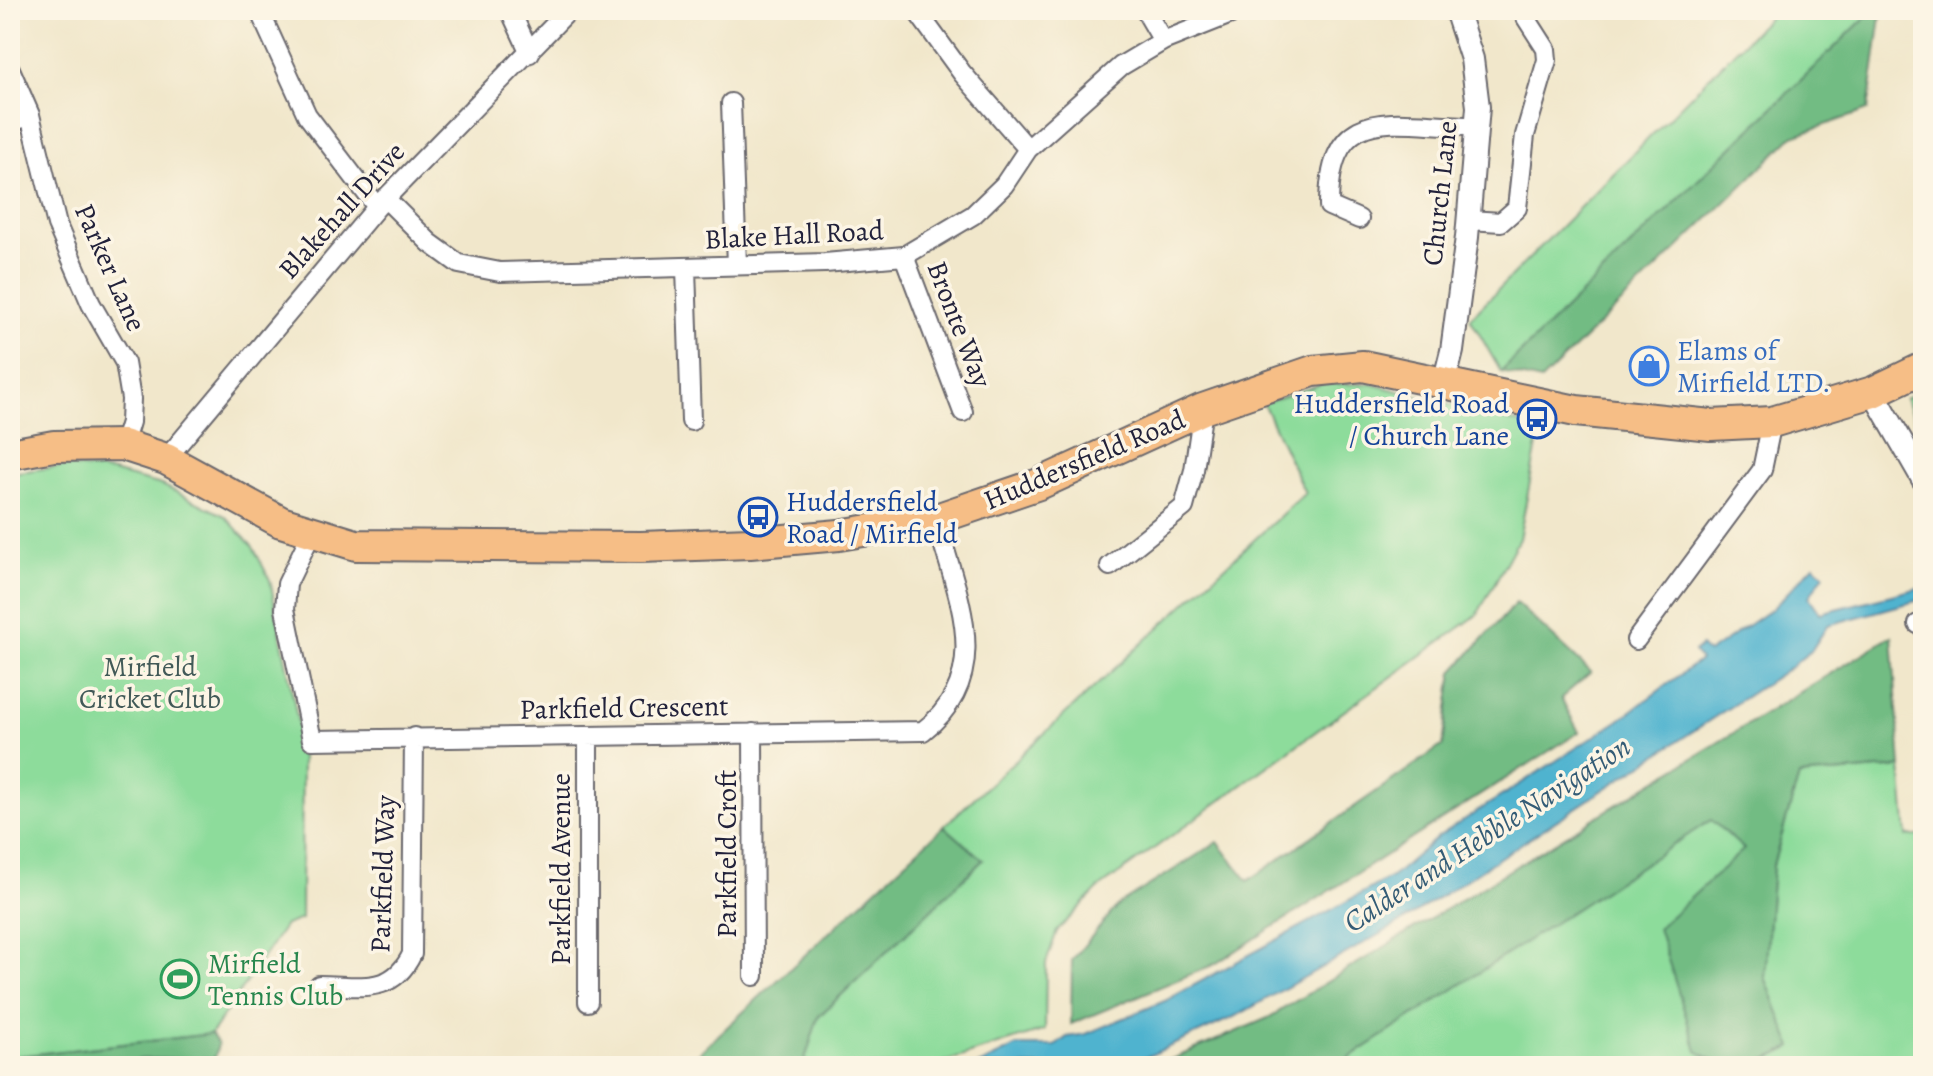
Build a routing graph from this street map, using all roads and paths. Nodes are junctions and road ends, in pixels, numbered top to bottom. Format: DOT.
graph roads {
  1 [pos="259,10"];
  2 [pos="510,10"];
  3 [pos="569,10"];
  4 [pos="916,10"];
  5 [pos="1145,10"];
  6 [pos="1241,10"];
  7 [pos="1456,10"];
  8 [pos="1521,10"];
  9 [pos="1163,41"];
  10 [pos="530,53"];
  11 [pos="10,69"];
  12 [pos="731,103"];
  13 [pos="30,115"];
  14 [pos="10,123"];
  15 [pos="1476,126"];
  16 [pos="1028,149"];
  17 [pos="381,202"];
  18 [pos="1359,219"];
  19 [pos="1469,220"];
  20 [pos="904,256"];
  21 [pos="737,265"];
  22 [pos="686,268"];
  23 [pos="1923,368"];
  24 [pos="1444,383"];
  25 [pos="1873,392"];
  26 [pos="1203,409"];
  27 [pos="963,412"];
  28 [pos="691,421"];
  29 [pos="1772,422"];
  30 [pos="123,445"];
  31 [pos="10,454"];
  32 [pos="166,459"];
  33 [pos="1923,479"];
  34 [pos="936,519"];
  35 [pos="312,532"];
  36 [pos="1110,566"];
  37 [pos="1636,640"];
  38 [pos="753,733"];
  39 [pos="588,736"];
  40 [pos="414,737"];
  41 [pos="754,976"];
  42 [pos="319,985"];
  43 [pos="588,1002"];
  1 -- 17 [label="street, Blake Hall Road"];
  2 -- 10 [label="street"];
  3 -- 10 [label="street, Blakehall Drive"];
  4 -- 16 [label="street"];
  5 -- 9 [label="street"];
  6 -- 9 [label="street, Blake Hall Road"];
  7 -- 15 [label="street, Church Lane"];
  8 -- 19 [label="street"];
  9 -- 16 [label="street, Blake Hall Road"];
  10 -- 17 [label="street, Blakehall Drive"];
  11 -- 13 [label="street, Parker Lane"];
  12 -- 21 [label="street"];
  13 -- 14 [label="street"];
  13 -- 30 [label="street, Parker Lane"];
  15 -- 18 [label="street"];
  15 -- 19 [label="street, Church Lane"];
  16 -- 20 [label="street, Blake Hall Road"];
  17 -- 22 [label="street, Blake Hall Road"];
  17 -- 32 [label="street, Blakehall Drive"];
  19 -- 24 [label="street, Church Lane"];
  20 -- 21 [label="street, Blake Hall Road"];
  20 -- 27 [label="street, Bronte Way"];
  21 -- 22 [label="street, Blake Hall Road"];
  22 -- 28 [label="street"];
  23 -- 25 [label="highway, Huddersfield Road"];
  24 -- 26 [label="highway, Huddersfield Road"];
  24 -- 29 [label="highway, Huddersfield Road"];
  25 -- 29 [label="highway, Huddersfield Road"];
  25 -- 33 [label="street"];
  26 -- 34 [label="highway, Huddersfield Road"];
  26 -- 36 [label="street"];
  29 -- 37 [label="street"];
  30 -- 31 [label="highway, Huddersfield Road"];
  30 -- 32 [label="highway, Huddersfield Road"];
  32 -- 35 [label="highway, Huddersfield Road"];
  34 -- 35 [label="highway, Huddersfield Road"];
  34 -- 38 [label="street, Parkfield Crescent"];
  35 -- 40 [label="street, Parkfield Crescent"];
  38 -- 39 [label="street, Parkfield Crescent"];
  38 -- 41 [label="street, Parkfield Croft"];
  39 -- 40 [label="street, Parkfield Crescent"];
  39 -- 43 [label="street, Parkfield Avenue"];
  40 -- 42 [label="street, Parkfield Way"];
}
